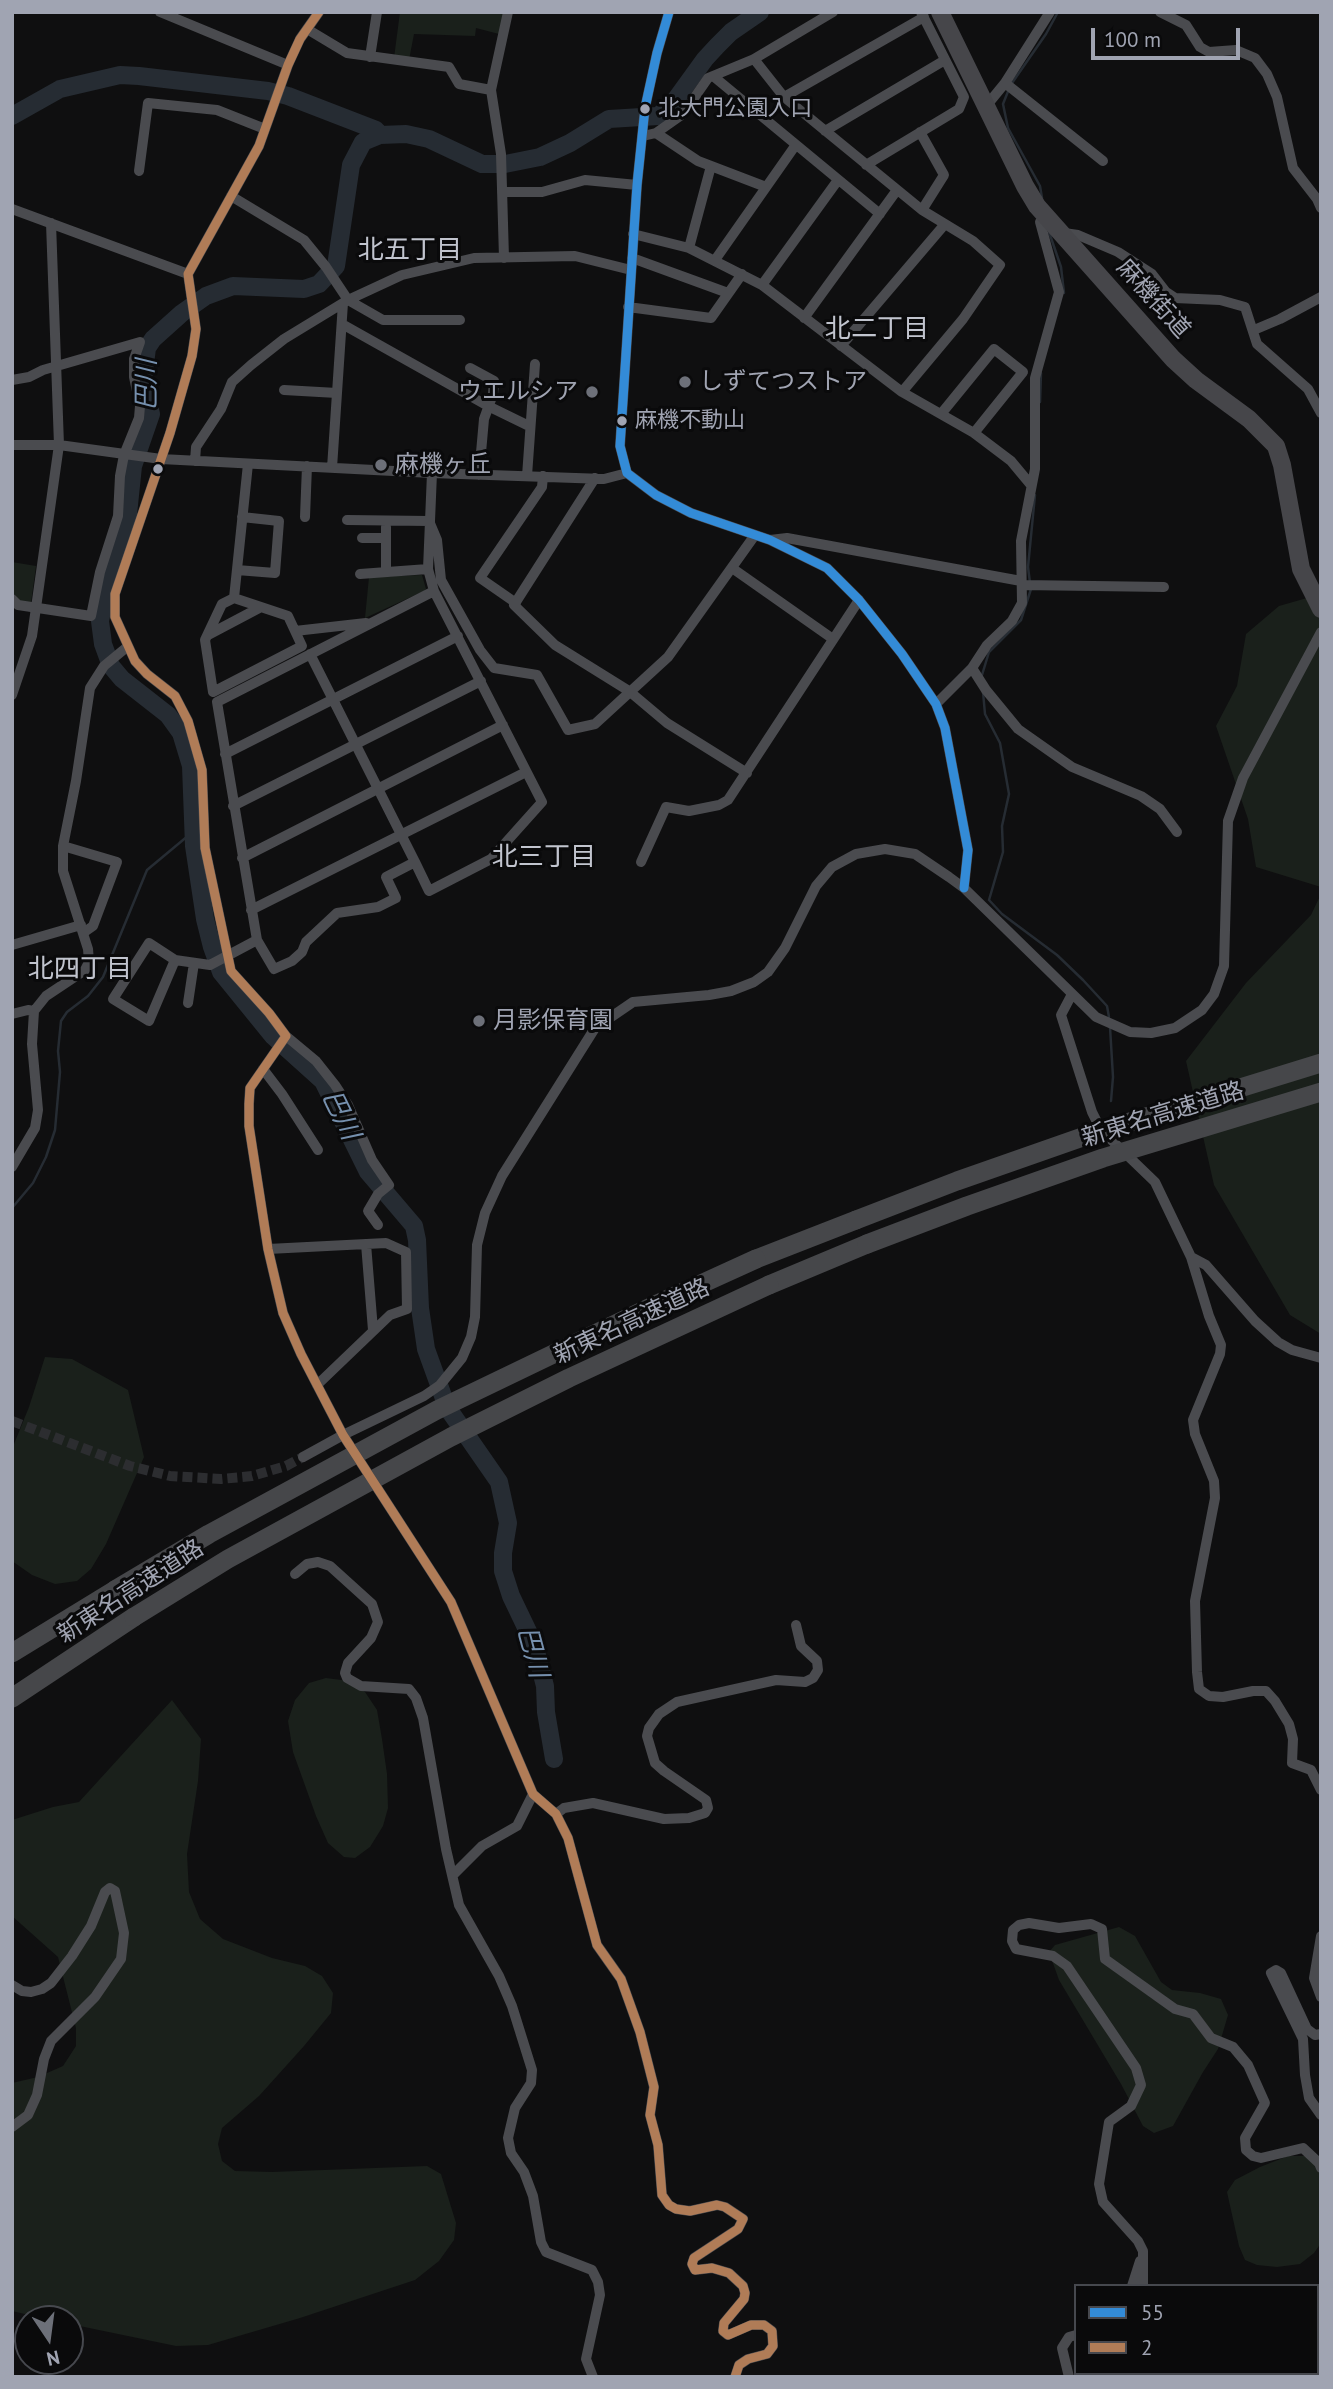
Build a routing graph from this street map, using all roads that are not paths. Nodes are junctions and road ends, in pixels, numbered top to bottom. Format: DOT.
graph roads {
  1 [pos="160,12"];
  2 [pos="319,12"];
  3 [pos="377,12"];
  4 [pos="508,12"];
  5 [pos="669,12"];
  6 [pos="833,12"];
  7 [pos="1050,12"];
  8 [pos="1160,12"];
  9 [pos="928,14"];
  10 [pos="307,29"];
  11 [pos="370,57"];
  12 [pos="754,59"];
  13 [pos="945,60"];
  14 [pos="288,65"];
  15 [pos="712,76"];
  16 [pos="1005,83"];
  17 [pos="491,90"];
  18 [pos="784,97"];
  19 [pos="987,105"];
  20 [pos="265,129"];
  21 [pos="825,131"];
  22 [pos="920,132"];
  23 [pos="643,133"];
  24 [pos="656,134"];
  25 [pos="795,146"];
  26 [pos="1104,161"];
  27 [pos="866,164"];
  28 [pos="711,166"];
  29 [pos="139,171"];
  30 [pos="838,180"];
  31 [pos="638,185"];
  32 [pos="766,187"];
  33 [pos="897,190"];
  34 [pos="502,192"];
  35 [pos="231,196"];
  36 [pos="1321,208"];
  37 [pos="12,209"];
  38 [pos="922,210"];
  39 [pos="880,214"];
  40 [pos="1040,222"];
  41 [pos="51,223"];
  42 [pos="946,225"];
  43 [pos="1064,233"];
  44 [pos="633,234"];
  45 [pos="690,248"];
  46 [pos="504,258"];
  47 [pos="715,260"];
  48 [pos="631,264"];
  49 [pos="188,274"];
  50 [pos="742,274"];
  51 [pos="762,285"];
  52 [pos="728,293"];
  53 [pos="1321,297"];
  54 [pos="346,301"];
  55 [pos="628,307"];
  56 [pos="804,318"];
  57 [pos="460,320"];
  58 [pos="342,324"];
  59 [pos="1254,330"];
  60 [pos="841,346"];
  61 [pos="535,364"];
  62 [pos="56,366"];
  63 [pos="470,368"];
  64 [pos="12,380"];
  65 [pos="284,390"];
  66 [pos="902,392"];
  67 [pos="337,393"];
  68 [pos="488,406"];
  69 [pos="1321,413"];
  70 [pos="941,414"];
  71 [pos="529,426"];
  72 [pos="974,433"];
  73 [pos="12,445"];
  74 [pos="59,445"];
  75 [pos="124,455"];
  76 [pos="162,459"];
  77 [pos="195,461"];
  78 [pos="248,464"];
  79 [pos="307,467"];
  80 [pos="332,468"];
  81 [pos="432,473"];
  82 [pos="627,473"];
  83 [pos="479,475"];
  84 [pos="527,476"];
  85 [pos="543,476"];
  86 [pos="595,478"];
  87 [pos="1031,485"];
  88 [pos="242,517"];
  89 [pos="305,517"];
  90 [pos="347,520"];
  91 [pos="429,521"];
  92 [pos="755,535"];
  93 [pos="362,538"];
  94 [pos="770,540"];
  95 [pos="732,568"];
  96 [pos="428,569"];
  97 [pos="237,570"];
  98 [pos="386,572"];
  99 [pos="360,574"];
  100 [pos="1026,584"];
  101 [pos="1164,587"];
  102 [pos="434,591"];
  103 [pos="234,598"];
  104 [pos="12,599"];
  105 [pos="859,600"];
  106 [pos="516,603"];
  107 [pos="261,607"];
  108 [pos="36,608"];
  109 [pos="1321,609"];
  110 [pos="373,622"];
  111 [pos="295,631"];
  112 [pos="1321,632"];
  113 [pos="207,636"];
  114 [pos="458,636"];
  115 [pos="833,639"];
  116 [pos="127,647"];
  117 [pos="310,654"];
  118 [pos="972,668"];
  119 [pos="481,681"];
  120 [pos="629,691"];
  121 [pos="12,695"];
  122 [pos="332,699"];
  123 [pos="936,704"];
  124 [pos="503,725"];
  125 [pos="355,744"];
  126 [pos="225,754"];
  127 [pos="526,772"];
  128 [pos="747,774"];
  129 [pos="378,789"];
  130 [pos="233,806"];
  131 [pos="1177,832"];
  132 [pos="401,835"];
  133 [pos="63,846"];
  134 [pos="242,858"];
  135 [pos="415,862"];
  136 [pos="641,862"];
  137 [pos="964,888"];
  138 [pos="251,910"];
  139 [pos="82,929"];
  140 [pos="257,940"];
  141 [pos="12,945"];
  142 [pos="225,958"];
  143 [pos="175,960"];
  144 [pos="194,963"];
  145 [pos="1071,996"];
  146 [pos="188,1003"];
  147 [pos="34,1011"];
  148 [pos="12,1014"];
  149 [pos="282,1042"];
  150 [pos="1321,1063"];
  151 [pos="263,1069"];
  152 [pos="1321,1092"];
  153 [pos="317,1150"];
  154 [pos="12,1167"];
  155 [pos="379,1225"];
  156 [pos="366,1244"];
  157 [pos="268,1249"];
  158 [pos="1191,1257"];
  159 [pos="373,1330"];
  160 [pos="1321,1358"];
  161 [pos="317,1385"];
  162 [pos="343,1435"];
  163 [pos="303,1457"];
  164 [pos="295,1574"];
  165 [pos="796,1625"];
  166 [pos="12,1653"];
  167 [pos="12,1698"];
  168 [pos="1321,1790"];
  169 [pos="533,1794"];
  170 [pos="556,1814"];
  171 [pos="453,1875"];
  172 [pos="1321,1936"];
  173 [pos="12,1985"];
  174 [pos="1321,1997"];
  175 [pos="1321,2034"];
  176 [pos="1321,2115"];
  177 [pos="12,2127"];
  178 [pos="1321,2168"];
  179 [pos="1143,2251"];
  180 [pos="1133,2284"];
  181 [pos="1143,2284"];
  182 [pos="1074,2335"];
  183 [pos="593,2377"];
  184 [pos="735,2377"];
  185 [pos="1069,2377"];
  1 -- 14 [label="street"];
  2 -- 10 [label="street"];
  3 -- 11 [label="street"];
  4 -- 17 [label="street"];
  5 -- 23 [label="street"];
  6 -- 12 [label="street"];
  7 -- 16 [label="street"];
  8 -- 36 [label="street"];
  9 -- 13 [label="street"];
  9 -- 18 [label="street"];
  9 -- 19 [label="main road, 麻機街道"];
  10 -- 11 [label="street"];
  10 -- 14 [label="street"];
  11 -- 17 [label="street"];
  12 -- 15 [label="street"];
  12 -- 18 [label="street"];
  13 -- 21 [label="street"];
  13 -- 22 [label="street"];
  14 -- 20 [label="street"];
  15 -- 24 [label="street"];
  15 -- 25 [label="street"];
  16 -- 19 [label="street"];
  16 -- 26 [label="street"];
  17 -- 34 [label="street"];
  18 -- 21 [label="street"];
  19 -- 43 [label="main road, 麻機街道"];
  20 -- 29 [label="street"];
  20 -- 35 [label="street"];
  21 -- 27 [label="street"];
  22 -- 27 [label="street"];
  22 -- 38 [label="street"];
  23 -- 24 [label="street"];
  23 -- 31 [label="street"];
  24 -- 28 [label="street"];
  25 -- 30 [label="street"];
  25 -- 32 [label="street"];
  27 -- 33 [label="street"];
  28 -- 32 [label="street"];
  28 -- 45 [label="street"];
  30 -- 39 [label="street"];
  30 -- 51 [label="street"];
  31 -- 34 [label="street"];
  31 -- 44 [label="street"];
  32 -- 47 [label="street"];
  33 -- 38 [label="street"];
  33 -- 39 [label="street"];
  34 -- 46 [label="street"];
  35 -- 49 [label="street"];
  35 -- 54 [label="street"];
  37 -- 41 [label="street"];
  38 -- 42 [label="street"];
  39 -- 56 [label="street"];
  40 -- 87 [label="street"];
  41 -- 49 [label="street"];
  41 -- 62 [label="street"];
  42 -- 60 [label="street"];
  42 -- 66 [label="street"];
  43 -- 59 [label="street"];
  43 -- 109 [label="main road, 麻機街道"];
  44 -- 45 [label="street"];
  44 -- 48 [label="street"];
  45 -- 47 [label="street"];
  46 -- 48 [label="street"];
  46 -- 54 [label="street"];
  47 -- 50 [label="street"];
  48 -- 52 [label="street"];
  48 -- 55 [label="street"];
  49 -- 76 [label="street"];
  50 -- 51 [label="street"];
  50 -- 52 [label="street"];
  51 -- 56 [label="street"];
  52 -- 55 [label="street"];
  53 -- 59 [label="street"];
  54 -- 57 [label="street"];
  54 -- 58 [label="street"];
  54 -- 77 [label="street"];
  55 -- 82 [label="street"];
  56 -- 60 [label="street"];
  58 -- 67 [label="street"];
  58 -- 68 [label="street"];
  59 -- 69 [label="street"];
  60 -- 66 [label="street"];
  61 -- 71 [label="street"];
  62 -- 64 [label="street"];
  62 -- 74 [label="street"];
  62 -- 75 [label="street"];
  63 -- 68 [label="street"];
  65 -- 67 [label="street"];
  66 -- 70 [label="street"];
  67 -- 80 [label="street"];
  68 -- 71 [label="street"];
  68 -- 83 [label="street"];
  70 -- 72 [label="street"];
  70 -- 72 [label="street"];
  71 -- 84 [label="street"];
  72 -- 87 [label="street"];
  73 -- 74 [label="street"];
  74 -- 75 [label="street"];
  74 -- 108 [label="street"];
  75 -- 76 [label="street"];
  75 -- 108 [label="street"];
  76 -- 77 [label="street"];
  76 -- 116 [label="street"];
  77 -- 78 [label="street"];
  78 -- 79 [label="street"];
  78 -- 88 [label="street"];
  79 -- 80 [label="street"];
  79 -- 89 [label="street"];
  80 -- 81 [label="street"];
  81 -- 83 [label="street"];
  81 -- 91 [label="street"];
  82 -- 86 [label="street"];
  82 -- 92 [label="street"];
  83 -- 84 [label="street"];
  84 -- 85 [label="street"];
  85 -- 86 [label="street"];
  85 -- 106 [label="street"];
  86 -- 106 [label="street"];
  87 -- 100 [label="street"];
  88 -- 97 [label="street"];
  88 -- 97 [label="street"];
  90 -- 91 [label="street"];
  91 -- 96 [label="street"];
  91 -- 120 [label="street"];
  92 -- 94 [label="street"];
  92 -- 95 [label="street"];
  93 -- 98 [label="street"];
  94 -- 100 [label="street"];
  94 -- 105 [label="street"];
  95 -- 115 [label="street"];
  95 -- 120 [label="street"];
  96 -- 98 [label="street"];
  96 -- 102 [label="street"];
  97 -- 103 [label="street"];
  98 -- 99 [label="street"];
  100 -- 101 [label="street"];
  100 -- 118 [label="street"];
  102 -- 110 [label="street"];
  102 -- 114 [label="street"];
  103 -- 107 [label="street"];
  103 -- 113 [label="street"];
  104 -- 108 [label="street"];
  105 -- 115 [label="street"];
  105 -- 123 [label="street"];
  106 -- 120 [label="street"];
  107 -- 111 [label="street"];
  107 -- 113 [label="street"];
  108 -- 121 [label="street"];
  110 -- 111 [label="street"];
  110 -- 117 [label="street"];
  111 -- 113 [label="street"];
  112 -- 145 [label="street"];
  114 -- 119 [label="street"];
  114 -- 122 [label="street"];
  115 -- 128 [label="street"];
  116 -- 133 [label="street"];
  116 -- 142 [label="street"];
  117 -- 122 [label="street"];
  117 -- 126 [label="street"];
  118 -- 123 [label="street"];
  118 -- 131 [label="street"];
  119 -- 124 [label="street"];
  119 -- 125 [label="street"];
  120 -- 128 [label="street"];
  122 -- 125 [label="street"];
  122 -- 126 [label="street"];
  123 -- 137 [label="street"];
  124 -- 127 [label="street"];
  124 -- 129 [label="street"];
  125 -- 129 [label="street"];
  125 -- 130 [label="street"];
  126 -- 130 [label="street"];
  127 -- 132 [label="street"];
  127 -- 135 [label="street"];
  128 -- 136 [label="street"];
  129 -- 132 [label="street"];
  129 -- 134 [label="street"];
  130 -- 134 [label="street"];
  132 -- 135 [label="street"];
  132 -- 138 [label="street"];
  133 -- 139 [label="street"];
  133 -- 139 [label="street"];
  134 -- 138 [label="street"];
  135 -- 140 [label="street"];
  137 -- 145 [label="street"];
  137 -- 162 [label="street"];
  138 -- 140 [label="street"];
  139 -- 141 [label="street"];
  139 -- 147 [label="street"];
  140 -- 142 [label="street"];
  142 -- 144 [label="street"];
  142 -- 149 [label="street"];
  143 -- 143 [label="street"];
  143 -- 144 [label="street"];
  144 -- 146 [label="street"];
  145 -- 158 [label="street"];
  147 -- 148 [label="street"];
  147 -- 154 [label="street"];
  149 -- 151 [label="street"];
  149 -- 155 [label="street"];
  150 -- 166 [label="highway, 新東名高速道路, bridge"];
  151 -- 153 [label="street"];
  151 -- 157 [label="street"];
  152 -- 167 [label="highway, 新東名高速道路, bridge"];
  156 -- 157 [label="street"];
  156 -- 159 [label="street"];
  156 -- 159 [label="street"];
  157 -- 161 [label="street"];
  158 -- 160 [label="street"];
  158 -- 168 [label="street"];
  159 -- 161 [label="street"];
  161 -- 162 [label="street"];
  162 -- 163 [label="street"];
  162 -- 169 [label="street"];
  164 -- 171 [label="street"];
  165 -- 170 [label="street"];
  169 -- 170 [label="street"];
  169 -- 171 [label="street"];
  170 -- 184 [label="street"];
  171 -- 183 [label="street"];
  172 -- 174 [label="street"];
  173 -- 177 [label="street"];
  175 -- 176 [label="street"];
  178 -- 179 [label="street"];
  179 -- 180 [label="street"];
  179 -- 181 [label="street"];
  182 -- 185 [label="street"];
}
